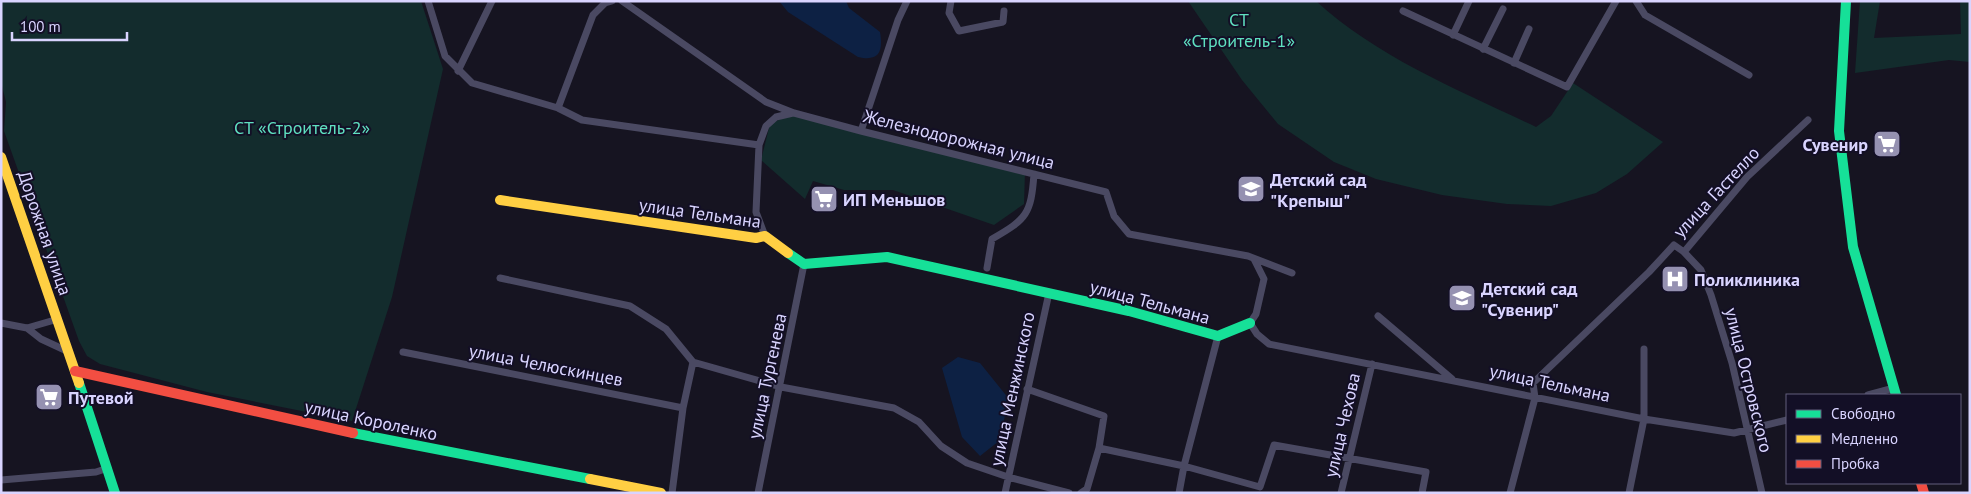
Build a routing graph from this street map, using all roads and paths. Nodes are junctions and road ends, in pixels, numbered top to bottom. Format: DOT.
graph roads {
  1 [pos="428,1"];
  2 [pos="492,1"];
  3 [pos="612,1"];
  4 [pos="622,1"];
  5 [pos="907,1"];
  6 [pos="951,1"];
  7 [pos="1469,1"];
  8 [pos="1616,1"];
  9 [pos="1636,1"];
  10 [pos="1846,1"];
  11 [pos="1503,9"];
  12 [pos="1004,11"];
  13 [pos="1403,11"];
  14 [pos="1529,29"];
  15 [pos="1453,35"];
  16 [pos="1483,49"];
  17 [pos="1514,63"];
  18 [pos="458,71"];
  19 [pos="1750,75"];
  20 [pos="558,108"];
  21 [pos="794,113"];
  22 [pos="1808,120"];
  23 [pos="861,131"];
  24 [pos="759,145"];
  25 [pos="1,158"];
  26 [pos="1034,174"];
  27 [pos="500,200"];
  28 [pos="764,236"];
  29 [pos="1684,252"];
  30 [pos="1254,259"];
  31 [pos="804,264"];
  32 [pos="987,268"];
  33 [pos="1292,273"];
  34 [pos="500,278"];
  35 [pos="1049,293"];
  36 [pos="1378,316"];
  37 [pos="58,320"];
  38 [pos="1,323"];
  39 [pos="1250,323"];
  40 [pos="27,328"];
  41 [pos="1218,336"];
  42 [pos="1644,349"];
  43 [pos="69,352"];
  44 [pos="403,352"];
  45 [pos="693,362"];
  46 [pos="1372,364"];
  47 [pos="76,371"];
  48 [pos="1452,379"];
  49 [pos="781,387"];
  50 [pos="1028,389"];
  51 [pos="1895,392"];
  52 [pos="1877,394"];
  53 [pos="1535,398"];
  54 [pos="683,408"];
  55 [pos="1644,419"];
  56 [pos="1786,420"];
  57 [pos="1746,431"];
  58 [pos="1099,448"];
  59 [pos="1349,459"];
  60 [pos="1184,466"];
  61 [pos="108,468"];
  62 [pos="1008,477"];
  63 [pos="1,480"];
  64 [pos="1259,490"];
  65 [pos="115,493"];
  66 [pos="661,493"];
  67 [pos="672,493"];
  68 [pos="758,493"];
  69 [pos="1005,493"];
  70 [pos="1069,493"];
  71 [pos="1081,493"];
  72 [pos="1180,493"];
  73 [pos="1342,493"];
  74 [pos="1422,493"];
  75 [pos="1510,493"];
  76 [pos="1629,493"];
  77 [pos="1762,493"];
  1 -- 18 [label="street"];
  2 -- 18 [label="street"];
  3 -- 20 [label="street"];
  4 -- 21 [label="street, Железнодорожная улица"];
  5 -- 23 [label="street"];
  6 -- 12 [label="street"];
  7 -- 15 [label="street"];
  8 -- 17 [label="street"];
  9 -- 19 [label="street"];
  10 -- 51 [label="street"];
  11 -- 16 [label="street"];
  13 -- 15 [label="street"];
  14 -- 17 [label="street"];
  15 -- 16 [label="street"];
  16 -- 17 [label="street"];
  18 -- 20 [label="street"];
  20 -- 24 [label="street"];
  21 -- 23 [label="street, Железнодорожная улица"];
  21 -- 24 [label="street"];
  22 -- 29 [label="street, улица Гастелло"];
  23 -- 26 [label="street, Железнодорожная улица"];
  24 -- 28 [label="street"];
  25 -- 37 [label="street, Дорожная улица"];
  26 -- 30 [label="street, Железнодорожная улица"];
  26 -- 32 [label="street"];
  27 -- 28 [label="street, улица Тельмана"];
  28 -- 31 [label="street, улица Тельмана"];
  29 -- 53 [label="street, улица Гастелло"];
  29 -- 57 [label="street, улица Островского"];
  30 -- 33 [label="street, Железнодорожная улица"];
  30 -- 39 [label="street"];
  31 -- 35 [label="street, улица Тельмана"];
  31 -- 49 [label="street, улица Тургенева"];
  34 -- 45 [label="street"];
  35 -- 41 [label="street, улица Тельмана"];
  35 -- 50 [label="street, улица Менжинского"];
  36 -- 48 [label="street"];
  37 -- 40 [label="street, Дорожная улица"];
  37 -- 43 [label="street, Дорожная улица"];
  38 -- 40 [label="street, Дорожная улица"];
  39 -- 41 [label="street, улица Тельмана"];
  39 -- 46 [label="street, улица Тельмана"];
  40 -- 43 [label="street, Дорожная улица"];
  41 -- 60 [label="street"];
  42 -- 55 [label="street"];
  43 -- 47 [label="street, Дорожная улица"];
  44 -- 54 [label="street, улица Челюскинцев"];
  45 -- 49 [label="street"];
  45 -- 54 [label="street"];
  46 -- 48 [label="street, улица Тельмана"];
  46 -- 59 [label="street, улица Чехова"];
  47 -- 61 [label="street, Дорожная улица"];
  47 -- 66 [label="street, улица Короленко"];
  48 -- 53 [label="street, улица Тельмана"];
  49 -- 62 [label="street"];
  49 -- 68 [label="street, улица Тургенева"];
  50 -- 58 [label="street"];
  50 -- 62 [label="street, улица Менжинского"];
  51 -- 52 [label="street"];
  53 -- 55 [label="street, улица Тельмана"];
  53 -- 75 [label="street, улица Гастелло"];
  54 -- 67 [label="street"];
  55 -- 57 [label="street, улица Тельмана"];
  55 -- 76 [label="street"];
  56 -- 57 [label="street, улица Тельмана"];
  57 -- 77 [label="street, улица Островского"];
  58 -- 60 [label="street"];
  58 -- 71 [label="street"];
  59 -- 64 [label="street"];
  59 -- 73 [label="street, улица Чехова"];
  59 -- 74 [label="street"];
  60 -- 64 [label="street"];
  60 -- 72 [label="street"];
  61 -- 63 [label="street"];
  61 -- 65 [label="street, Дорожная улица"];
  62 -- 69 [label="street, улица Менжинского"];
  62 -- 70 [label="street"];
}
